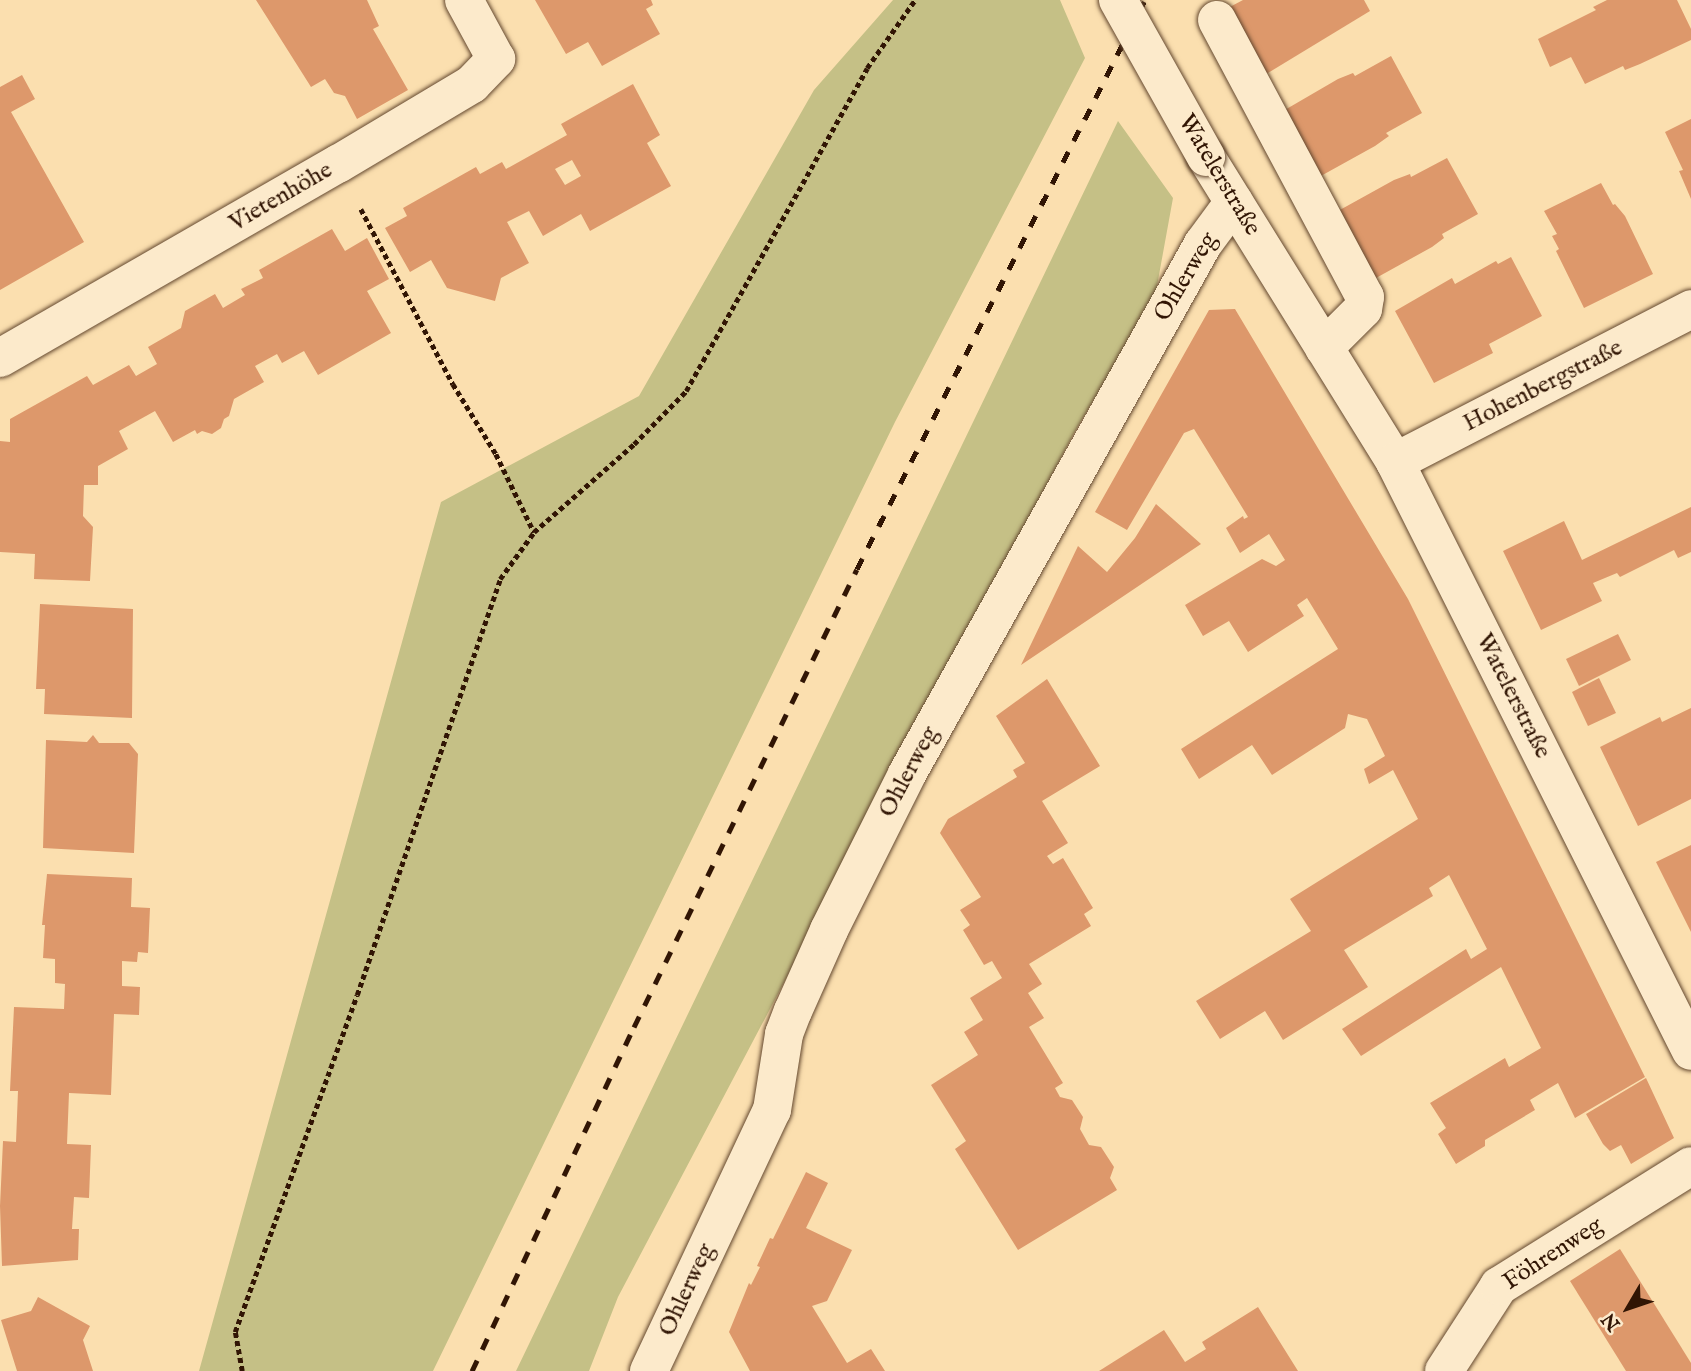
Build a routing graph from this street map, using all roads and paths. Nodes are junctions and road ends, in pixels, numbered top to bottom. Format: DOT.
graph roads {
  1 [pos="464,0"];
  2 [pos="915,0"];
  3 [pos="1118,0"];
  4 [pos="1217,20"];
  5 [pos="338,164"];
  6 [pos="1234,202"];
  7 [pos="1691,309"];
  8 [pos="1324,348"];
  9 [pos="0,358"];
  10 [pos="1395,462"];
  11 [pos="534,532"];
  12 [pos="1691,1051"];
  13 [pos="1691,1166"];
  14 [pos="242,1371"];
  15 [pos="649,1371"];
  16 [pos="1444,1371"];
  1 -- 5 [label="street, Vietenhöhe"];
  2 -- 11 [label="path"];
  3 -- 6 [label="street, Watelerstraße, bridge"];
  4 -- 8 [label="street"];
  5 -- 9 [label="street, Vietenhöhe"];
  5 -- 11 [label="path"];
  6 -- 8 [label="street, Watelerstraße"];
  6 -- 15 [label="street, Ohlerweg"];
  7 -- 10 [label="street, Hohenbergstraße"];
  8 -- 10 [label="street, Watelerstraße"];
  10 -- 12 [label="street, Watelerstraße"];
  11 -- 14 [label="path"];
  13 -- 16 [label="street, Föhrenweg"];
}
